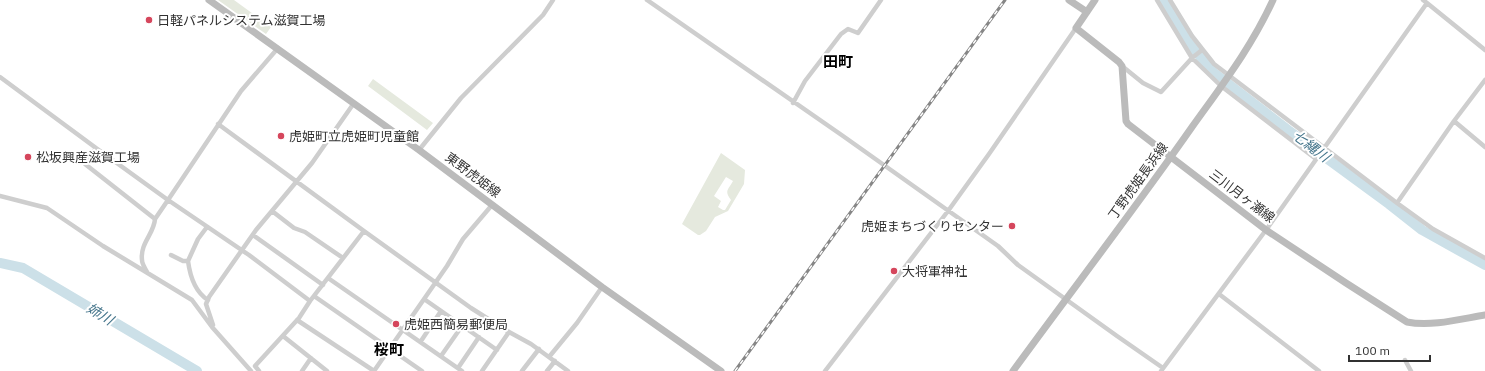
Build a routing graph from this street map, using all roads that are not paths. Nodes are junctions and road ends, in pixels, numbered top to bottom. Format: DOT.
graph roads {
  1 [pos="209,0"];
  2 [pos="553,0"];
  3 [pos="647,0"];
  4 [pos="881,0"];
  5 [pos="1069,0"];
  6 [pos="1095,0"];
  7 [pos="1157,0"];
  8 [pos="1170,0"];
  9 [pos="1273,0"];
  10 [pos="1425,2"];
  11 [pos="1087,12"];
  12 [pos="1076,28"];
  13 [pos="278,48"];
  14 [pos="1202,50"];
  15 [pos="1485,50"];
  16 [pos="1192,58"];
  17 [pos="1122,66"];
  18 [pos="1229,75"];
  19 [pos="0,77"];
  20 [pos="1485,80"];
  21 [pos="1221,85"];
  22 [pos="354,103"];
  23 [pos="793,103"];
  24 [pos="1454,121"];
  25 [pos="218,124"];
  26 [pos="1485,146"];
  27 [pos="1324,147"];
  28 [pos="96,148"];
  29 [pos="419,150"];
  30 [pos="1171,158"];
  31 [pos="1316,159"];
  32 [pos="297,182"];
  33 [pos="0,196"];
  34 [pos="168,200"];
  35 [pos="1397,203"];
  36 [pos="492,205"];
  37 [pos="272,211"];
  38 [pos="948,211"];
  39 [pos="155,219"];
  40 [pos="207,227"];
  41 [pos="1266,230"];
  42 [pos="364,232"];
  43 [pos="253,235"];
  44 [pos="243,251"];
  45 [pos="171,255"];
  46 [pos="343,258"];
  47 [pos="1485,258"];
  48 [pos="188,261"];
  49 [pos="146,272"];
  50 [pos="328,278"];
  51 [pos="436,282"];
  52 [pos="323,285"];
  53 [pos="602,287"];
  54 [pos="1219,294"];
  55 [pos="314,296"];
  56 [pos="1066,299"];
  57 [pos="208,300"];
  58 [pos="424,300"];
  59 [pos="310,301"];
  60 [pos="441,311"];
  61 [pos="1485,315"];
  62 [pos="297,320"];
  63 [pos="462,326"];
  64 [pos="214,329"];
  65 [pos="404,330"];
  66 [pos="509,332"];
  67 [pos="283,336"];
  68 [pos="479,337"];
  69 [pos="420,341"];
  70 [pos="389,349"];
  71 [pos="497,350"];
  72 [pos="539,350"];
  73 [pos="441,356"];
  74 [pos="311,358"];
  75 [pos="549,358"];
  76 [pos="1405,360"];
  77 [pos="554,361"];
  78 [pos="460,369"];
  79 [pos="717,370"];
  80 [pos="1162,370"];
  81 [pos="251,371"];
  82 [pos="259,371"];
  83 [pos="302,371"];
  84 [pos="327,371"];
  85 [pos="374,371"];
  86 [pos="422,371"];
  87 [pos="482,371"];
  88 [pos="522,371"];
  89 [pos="547,371"];
  90 [pos="568,371"];
  91 [pos="825,371"];
  92 [pos="1013,371"];
  93 [pos="1319,371"];
  94 [pos="1411,371"];
  1 -- 13 [label="main road, 東野虎姫線"];
  2 -- 29 [label="street"];
  3 -- 23 [label="street"];
  4 -- 23 [label="street"];
  5 -- 11 [label="main road"];
  6 -- 11 [label="main road"];
  7 -- 16 [label="street"];
  8 -- 14 [label="street"];
  9 -- 18 [label="main road, 丁野虎姫長浜線"];
  10 -- 15 [label="street"];
  10 -- 27 [label="street"];
  11 -- 12 [label="main road"];
  12 -- 17 [label="main road"];
  12 -- 38 [label="street"];
  13 -- 22 [label="main road, 東野虎姫線"];
  13 -- 25 [label="street"];
  14 -- 16 [label="street"];
  14 -- 18 [label="street"];
  16 -- 17 [label="street"];
  16 -- 21 [label="street"];
  17 -- 30 [label="main road, 三川月ヶ瀬線"];
  18 -- 21 [label="main road, 丁野虎姫長浜線"];
  18 -- 27 [label="street"];
  19 -- 28 [label="street"];
  20 -- 24 [label="street"];
  21 -- 30 [label="main road, 丁野虎姫長浜線"];
  21 -- 31 [label="street"];
  22 -- 29 [label="main road, 東野虎姫線"];
  22 -- 32 [label="street"];
  23 -- 38 [label="street"];
  24 -- 26 [label="street"];
  24 -- 35 [label="street"];
  25 -- 32 [label="street"];
  25 -- 34 [label="street"];
  27 -- 31 [label="street"];
  27 -- 35 [label="street"];
  28 -- 34 [label="street"];
  28 -- 39 [label="street"];
  29 -- 36 [label="main road, 東野虎姫線"];
  30 -- 41 [label="main road, 三川月ヶ瀬線"];
  30 -- 56 [label="main road, 丁野虎姫長浜線"];
  31 -- 41 [label="street"];
  32 -- 37 [label="street"];
  32 -- 42 [label="street"];
  33 -- 49 [label="street"];
  34 -- 39 [label="street"];
  34 -- 40 [label="street"];
  35 -- 47 [label="street"];
  36 -- 51 [label="street"];
  36 -- 53 [label="main road, 東野虎姫線"];
  37 -- 43 [label="street"];
  37 -- 46 [label="street"];
  38 -- 56 [label="street"];
  38 -- 91 [label="street"];
  39 -- 49 [label="street"];
  40 -- 44 [label="street"];
  40 -- 48 [label="street"];
  41 -- 54 [label="street"];
  41 -- 61 [label="main road, 三川月ヶ瀬線"];
  42 -- 46 [label="street"];
  42 -- 51 [label="street"];
  43 -- 44 [label="street"];
  43 -- 52 [label="street"];
  44 -- 57 [label="street"];
  44 -- 59 [label="street"];
  45 -- 48 [label="street"];
  46 -- 50 [label="street"];
  48 -- 57 [label="street"];
  49 -- 64 [label="street"];
  50 -- 52 [label="street"];
  50 -- 65 [label="street"];
  51 -- 58 [label="street"];
  51 -- 66 [label="street"];
  52 -- 55 [label="street"];
  53 -- 75 [label="street"];
  53 -- 79 [label="main road, 東野虎姫線"];
  54 -- 80 [label="street"];
  54 -- 93 [label="street"];
  55 -- 59 [label="street"];
  55 -- 70 [label="street"];
  56 -- 80 [label="street"];
  56 -- 92 [label="main road, 丁野虎姫長浜線"];
  57 -- 64 [label="street"];
  58 -- 60 [label="street"];
  58 -- 65 [label="street"];
  59 -- 62 [label="street"];
  60 -- 63 [label="street"];
  60 -- 69 [label="street"];
  62 -- 67 [label="street"];
  62 -- 85 [label="street"];
  63 -- 68 [label="street"];
  63 -- 73 [label="street"];
  64 -- 81 [label="street"];
  65 -- 69 [label="street"];
  65 -- 70 [label="street"];
  66 -- 71 [label="street"];
  66 -- 72 [label="street"];
  67 -- 74 [label="street"];
  67 -- 82 [label="street"];
  68 -- 71 [label="street"];
  68 -- 78 [label="street"];
  69 -- 73 [label="street"];
  70 -- 85 [label="street"];
  70 -- 86 [label="street"];
  71 -- 87 [label="street"];
  72 -- 75 [label="street"];
  72 -- 88 [label="street"];
  73 -- 78 [label="street"];
  74 -- 83 [label="street"];
  74 -- 84 [label="street"];
  75 -- 77 [label="street"];
  76 -- 94 [label="street"];
  77 -- 89 [label="street"];
  77 -- 90 [label="street"];
}
